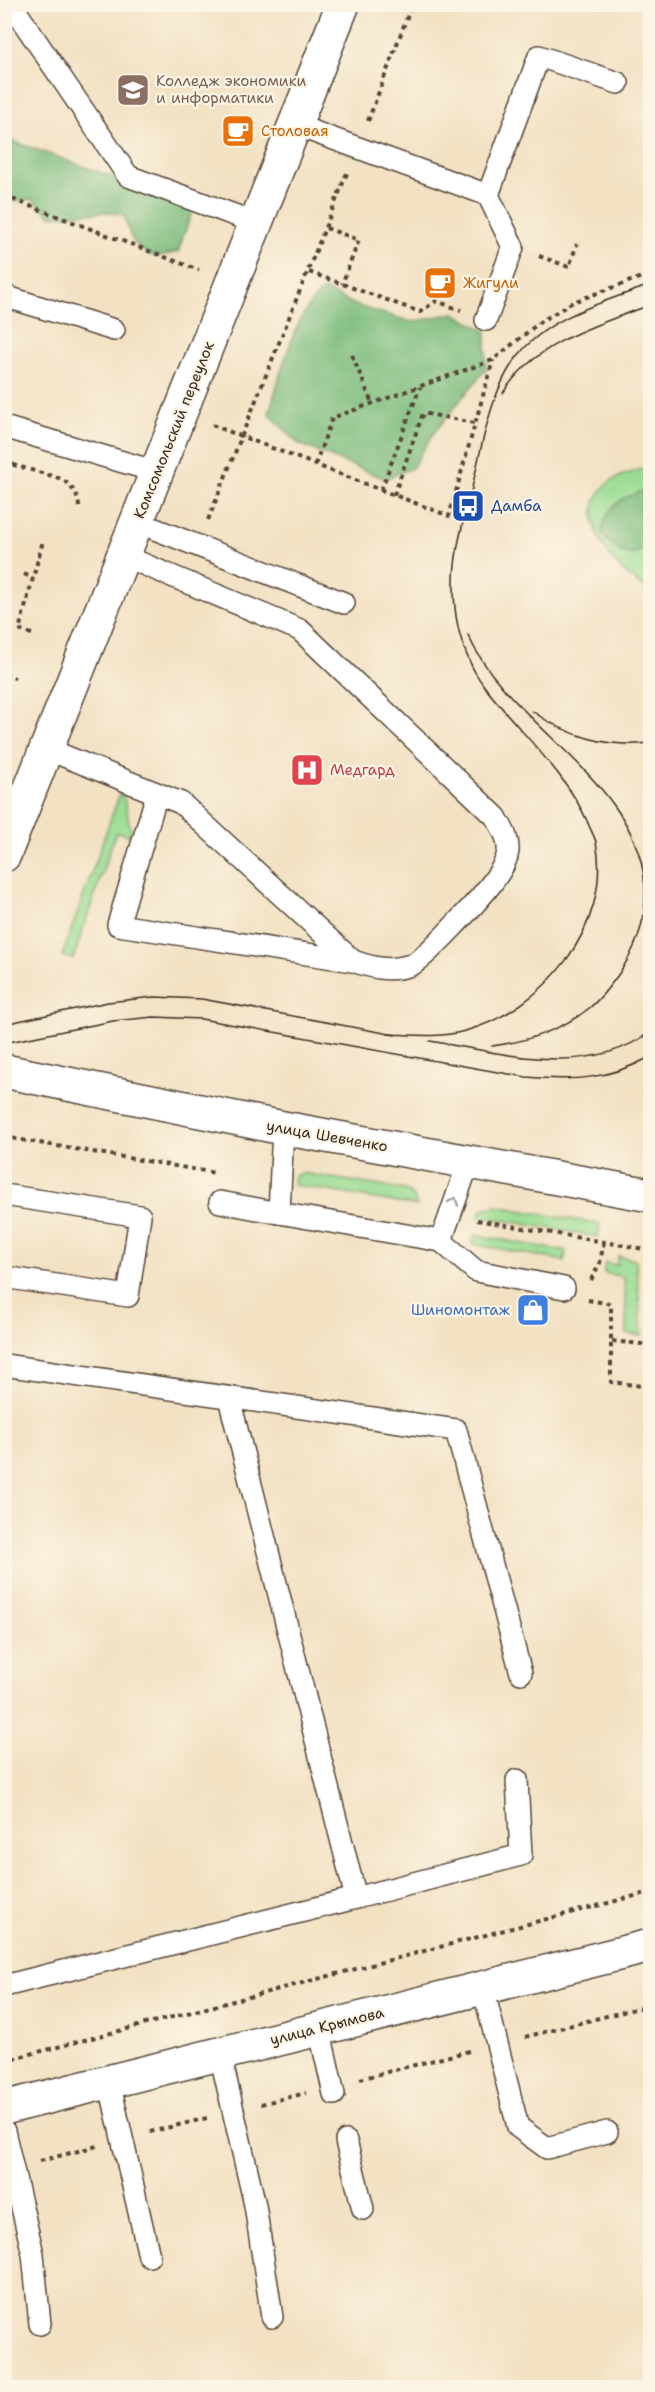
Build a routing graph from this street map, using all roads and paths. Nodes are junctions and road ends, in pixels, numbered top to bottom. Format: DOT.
graph roads {
  1 [pos="11,4"];
  2 [pos="343,4"];
  3 [pos="412,4"];
  4 [pos="618,84"];
  5 [pos="295,125"];
  6 [pos="357,148"];
  7 [pos="488,195"];
  8 [pos="4,196"];
  9 [pos="256,222"];
  10 [pos="326,228"];
  11 [pos="577,244"];
  12 [pos="513,247"];
  13 [pos="309,272"];
  14 [pos="208,274"];
  15 [pos="651,274"];
  16 [pos="342,284"];
  17 [pos="4,296"];
  18 [pos="486,320"];
  19 [pos="114,330"];
  20 [pos="352,355"];
  21 [pos="493,360"];
  22 [pos="420,386"];
  23 [pos="372,403"];
  24 [pos="474,423"];
  25 [pos="4,427"];
  26 [pos="243,437"];
  27 [pos="4,462"];
  28 [pos="315,465"];
  29 [pos="157,472"];
  30 [pos="381,490"];
  31 [pos="394,495"];
  32 [pos="79,508"];
  33 [pos="137,522"];
  34 [pos="44,541"];
  35 [pos="197,546"];
  36 [pos="124,556"];
  37 [pos="24,574"];
  38 [pos="33,578"];
  39 [pos="344,603"];
  40 [pos="32,634"];
  41 [pos="4,675"];
  42 [pos="15,678"];
  43 [pos="47,749"];
  44 [pos="157,794"];
  45 [pos="4,855"];
  46 [pos="353,961"];
  47 [pos="4,1071"];
  48 [pos="283,1128"];
  49 [pos="469,1161"];
  50 [pos="4,1195"];
  51 [pos="651,1195"];
  52 [pos="220,1202"];
  53 [pos="279,1213"];
  54 [pos="441,1241"];
  55 [pos="604,1241"];
  56 [pos="600,1263"];
  57 [pos="4,1277"];
  58 [pos="573,1293"];
  59 [pos="612,1341"];
  60 [pos="651,1345"];
  61 [pos="4,1365"];
  62 [pos="651,1387"];
  63 [pos="229,1398"];
  64 [pos="521,1673"];
  65 [pos="517,1780"];
  66 [pos="651,1892"];
  67 [pos="356,1898"];
  68 [pos="651,1946"];
  69 [pos="4,1986"];
  70 [pos="483,1988"];
  71 [pos="319,2028"];
  72 [pos="220,2054"];
  73 [pos="4,2061"];
  74 [pos="109,2081"];
  75 [pos="334,2094"];
  76 [pos="4,2108"];
  77 [pos="4,2131"];
  78 [pos="607,2132"];
  79 [pos="346,2141"];
  80 [pos="363,2209"];
  81 [pos="149,2256"];
  82 [pos="272,2317"];
  83 [pos="40,2324"];
  1 -- 9 [label="lane"];
  2 -- 5 [label="street, Комсомольский переулок"];
  3 -- 6 [label="path"];
  4 -- 7 [label="lane"];
  5 -- 6 [label="lane"];
  5 -- 9 [label="street, Комсомольский переулок"];
  6 -- 7 [label="lane"];
  6 -- 10 [label="path"];
  7 -- 12 [label="lane"];
  8 -- 14 [label="path"];
  9 -- 29 [label="street, Комсомольский переулок"];
  10 -- 13 [label="path"];
  10 -- 16 [label="path"];
  11 -- 12 [label="path"];
  12 -- 18 [label="lane"];
  13 -- 16 [label="path"];
  13 -- 26 [label="path"];
  15 -- 21 [label="path"];
  16 -- 18 [label="path"];
  17 -- 19 [label="lane"];
  20 -- 23 [label="path"];
  21 -- 22 [label="path"];
  21 -- 24 [label="path"];
  22 -- 23 [label="path"];
  22 -- 30 [label="path"];
  23 -- 28 [label="path"];
  24 -- 31 [label="path"];
  24 -- 31 [label="path"];
  25 -- 29 [label="lane"];
  26 -- 28 [label="path"];
  26 -- 35 [label="path"];
  27 -- 32 [label="path"];
  28 -- 30 [label="path"];
  29 -- 33 [label="street, Комсомольский переулок"];
  30 -- 31 [label="path"];
  33 -- 35 [label="lane"];
  33 -- 36 [label="street, Комсомольский переулок"];
  34 -- 38 [label="path"];
  35 -- 39 [label="lane"];
  36 -- 43 [label="street, Комсомольский переулок"];
  36 -- 46 [label="lane"];
  37 -- 38 [label="path"];
  38 -- 40 [label="path"];
  41 -- 42 [label="path"];
  43 -- 44 [label="lane"];
  43 -- 45 [label="street, Комсомольский переулок"];
  44 -- 46 [label="lane"];
  44 -- 46 [label="lane"];
  47 -- 48 [label="street, улица Шевченко"];
  48 -- 49 [label="street, улица Шевченко"];
  48 -- 53 [label="lane"];
  49 -- 51 [label="street, улица Шевченко"];
  54 -- 49 [label="lane, one-way"];
  50 -- 57 [label="lane"];
  52 -- 53 [label="lane"];
  53 -- 54 [label="lane"];
  54 -- 58 [label="lane"];
  55 -- 56 [label="path"];
  58 -- 59 [label="path"];
  59 -- 60 [label="path"];
  59 -- 62 [label="path"];
  61 -- 63 [label="lane"];
  63 -- 64 [label="lane"];
  63 -- 67 [label="lane"];
  65 -- 67 [label="lane"];
  66 -- 73 [label="path"];
  67 -- 69 [label="lane"];
  68 -- 70 [label="street, улица Крымова"];
  70 -- 71 [label="street, улица Крымова"];
  70 -- 78 [label="lane"];
  71 -- 72 [label="street, улица Крымова"];
  71 -- 75 [label="lane"];
  72 -- 74 [label="street, улица Крымова"];
  72 -- 82 [label="lane"];
  74 -- 76 [label="street, улица Крымова"];
  74 -- 81 [label="lane"];
  77 -- 83 [label="lane"];
  79 -- 80 [label="lane"];
}
